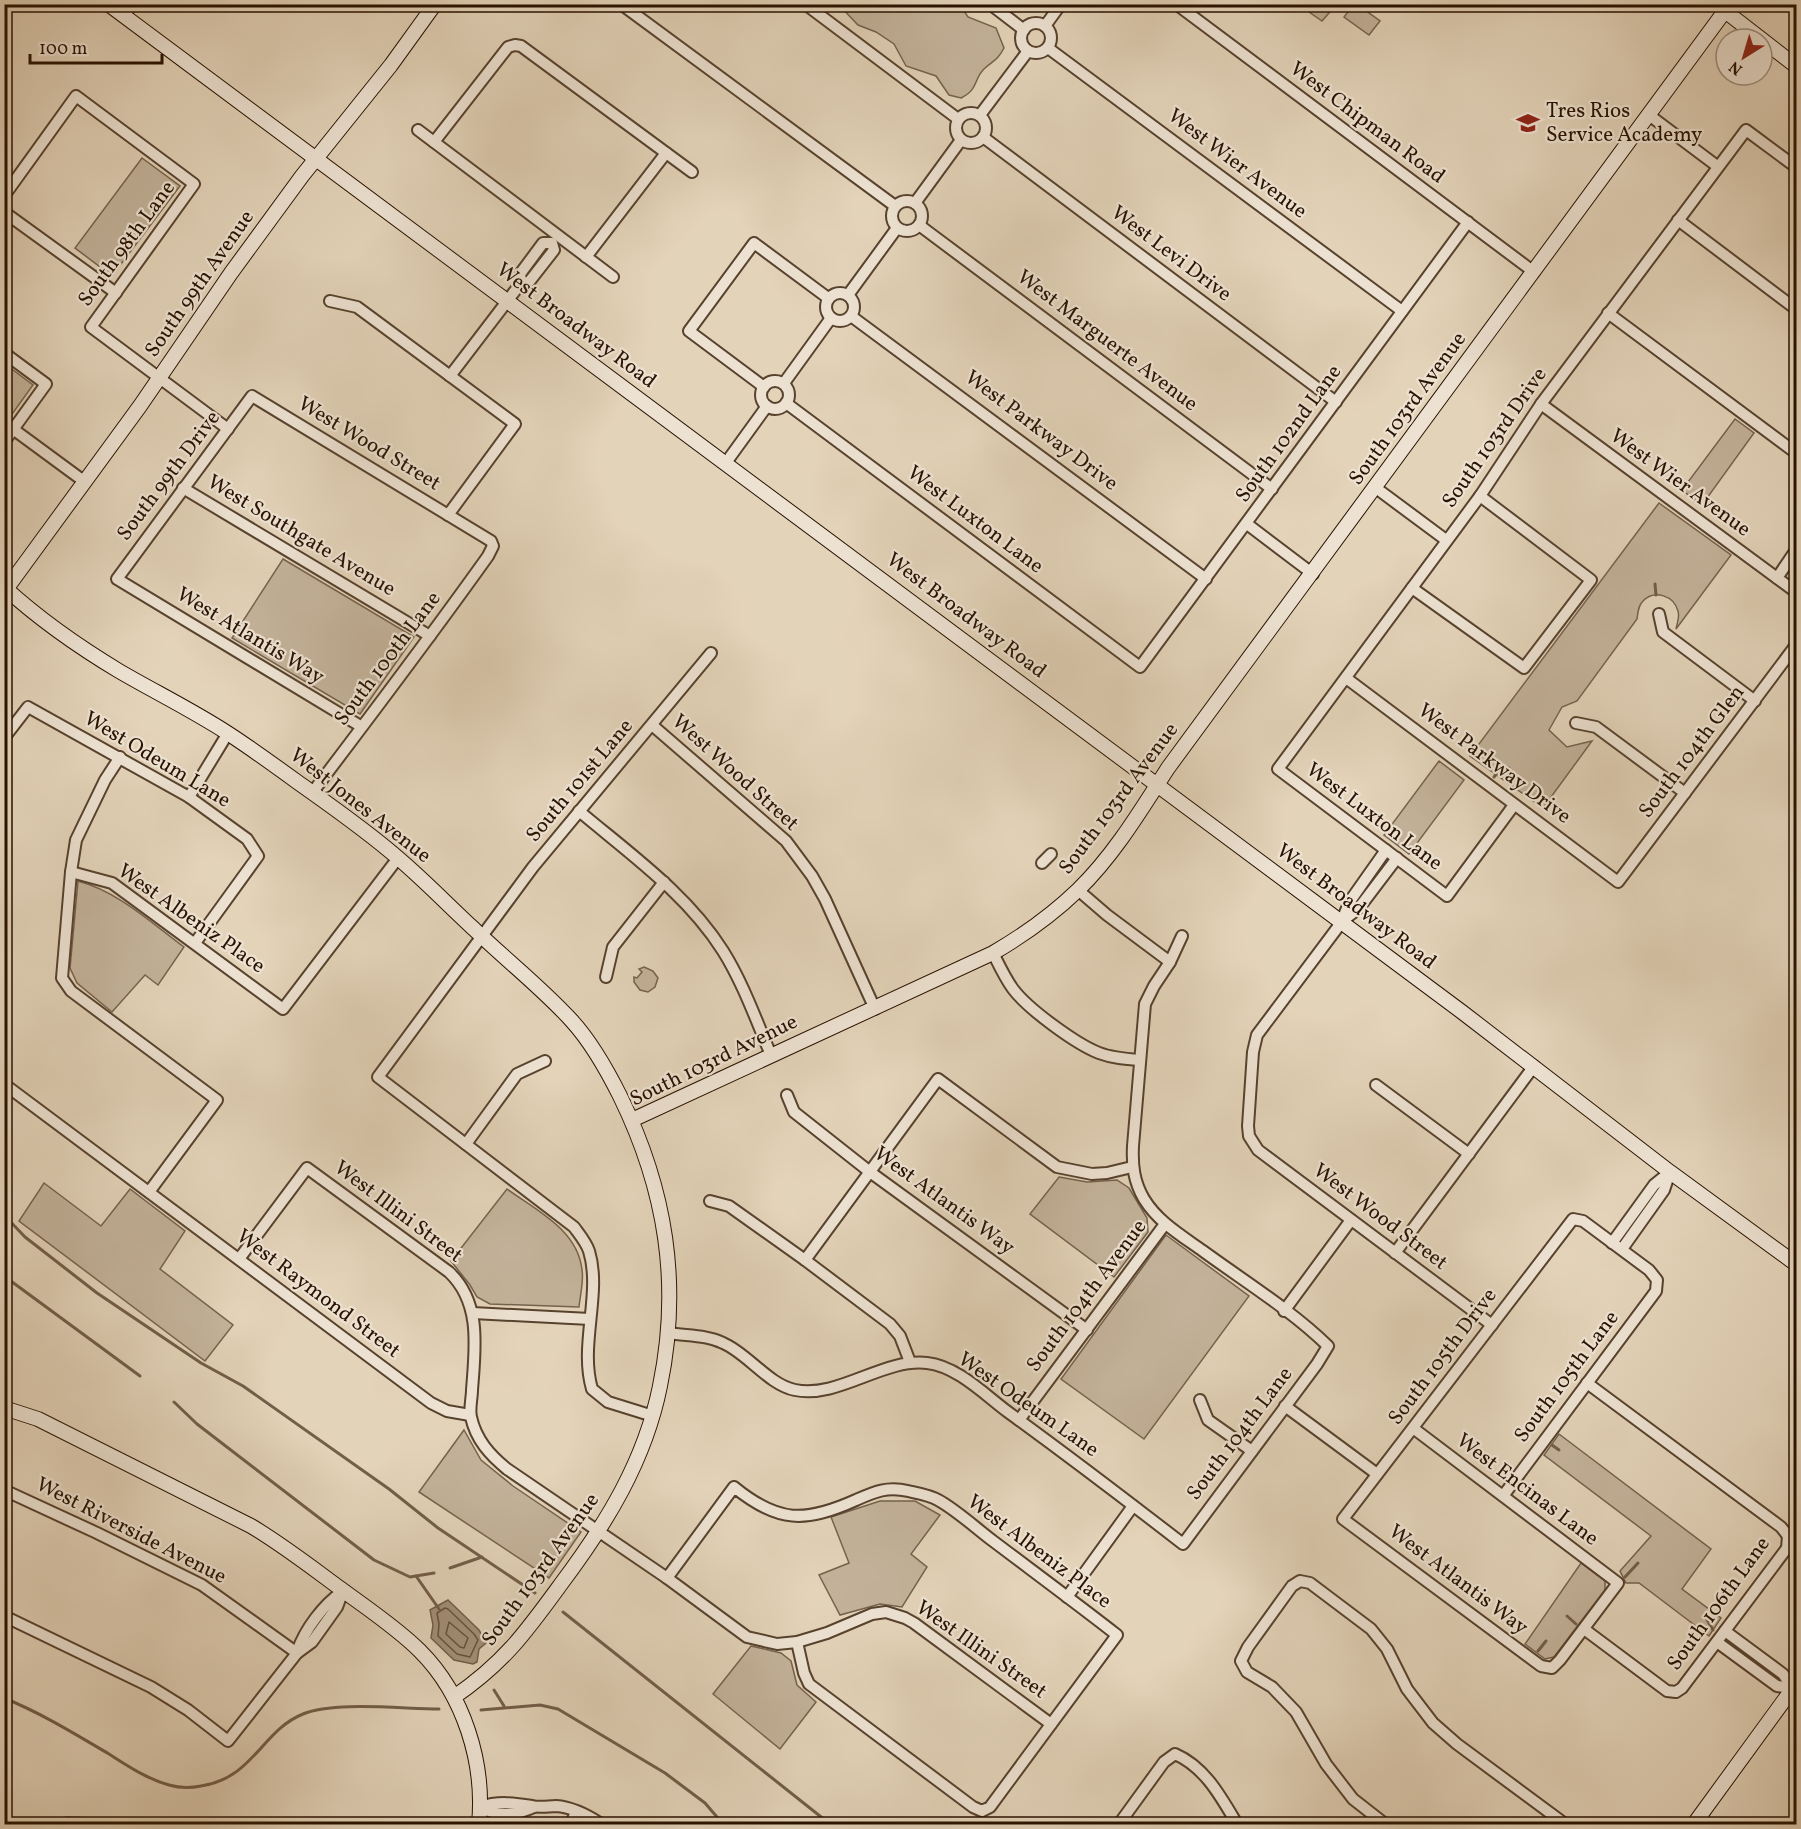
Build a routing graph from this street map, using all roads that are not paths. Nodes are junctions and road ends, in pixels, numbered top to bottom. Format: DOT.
graph roads {
  1 [pos="435,4"];
  2 [pos="621,4"];
  3 [pos="805,4"];
  4 [pos="990,4"];
  5 [pos="1061,4"];
  6 [pos="1176,4"];
  7 [pos="118,7"];
  8 [pos="1724,7"];
  9 [pos="1045,26"];
  10 [pos="1024,30"];
  11 [pos="1048,48"];
  12 [pos="1028,51"];
  13 [pos="1797,66"];
  14 [pos="980,115"];
  15 [pos="1649,115"];
  16 [pos="958,119"];
  17 [pos="418,130"];
  18 [pos="983,137"];
  19 [pos="962,140"];
  20 [pos="434,142"];
  21 [pos="666,153"];
  22 [pos="315,159"];
  23 [pos="1718,166"];
  24 [pos="1797,167"];
  25 [pos="692,172"];
  26 [pos="4,196"];
  27 [pos="915,203"];
  28 [pos="894,206"];
  29 [pos="4,212"];
  30 [pos="1678,220"];
  31 [pos="1468,222"];
  32 [pos="919,225"];
  33 [pos="897,228"];
  34 [pos="555,239"];
  35 [pos="586,257"];
  36 [pos="1534,272"];
  37 [pos="613,277"];
  38 [pos="116,293"];
  39 [pos="848,295"];
  40 [pos="828,298"];
  41 [pos="330,301"];
  42 [pos="508,301"];
  43 [pos="1797,309"];
  44 [pos="1402,311"];
  45 [pos="1608,313"];
  46 [pos="851,316"];
  47 [pos="831,318"];
  48 [pos="4,353"];
  49 [pos="450,376"];
  50 [pos="160,377"];
  51 [pos="784,383"];
  52 [pos="764,387"];
  53 [pos="252,396"];
  54 [pos="1336,402"];
  55 [pos="786,404"];
  56 [pos="1541,404"];
  57 [pos="767,406"];
  58 [pos="14,429"];
  59 [pos="228,429"];
  60 [pos="4,442"];
  61 [pos="1796,452"];
  62 [pos="725,464"];
  63 [pos="85,482"];
  64 [pos="183,488"];
  65 [pos="1376,488"];
  66 [pos="1272,489"];
  67 [pos="1480,496"];
  68 [pos="448,514"];
  69 [pos="1247,524"];
  70 [pos="1446,540"];
  71 [pos="493,546"];
  72 [pos="1797,550"];
  73 [pos="1313,574"];
  74 [pos="1777,578"];
  75 [pos="117,579"];
  76 [pos="1206,579"];
  77 [pos="1412,588"];
  78 [pos="5,590"];
  79 [pos="1797,592"];
  80 [pos="1659,614"];
  81 [pos="430,636"];
  82 [pos="1797,645"];
  83 [pos="711,653"];
  84 [pos="1140,667"];
  85 [pos="1346,678"];
  86 [pos="1755,701"];
  87 [pos="1576,723"];
  88 [pos="652,725"];
  89 [pos="362,727"];
  90 [pos="228,733"];
  91 [pos="4,738"];
  92 [pos="120,757"];
  93 [pos="1278,769"];
  94 [pos="1158,785"];
  95 [pos="312,793"];
  96 [pos="1685,793"];
  97 [pos="189,797"];
  98 [pos="1514,805"];
  99 [pos="579,811"];
  100 [pos="1386,850"];
  101 [pos="1051,854"];
  102 [pos="398,858"];
  103 [pos="1396,858"];
  104 [pos="1042,863"];
  105 [pos="71,872"];
  106 [pos="664,882"];
  107 [pos="1618,882"];
  108 [pos="1078,890"];
  109 [pos="1341,922"];
  110 [pos="480,936"];
  111 [pos="1182,936"];
  112 [pos="195,943"];
  113 [pos="993,953"];
  114 [pos="1170,962"];
  115 [pos="606,977"];
  116 [pos="875,1009"];
  117 [pos="771,1055"];
  118 [pos="1140,1060"];
  119 [pos="545,1061"];
  120 [pos="1534,1066"];
  121 [pos="4,1084"];
  122 [pos="1376,1085"];
  123 [pos="787,1095"];
  124 [pos="632,1120"];
  125 [pos="466,1144"];
  126 [pos="1469,1154"];
  127 [pos="1132,1167"];
  128 [pos="870,1172"];
  129 [pos="1670,1172"];
  130 [pos="149,1192"];
  131 [pos="710,1201"];
  132 [pos="1351,1220"];
  133 [pos="1165,1224"];
  134 [pos="1617,1246"];
  135 [pos="1395,1253"];
  136 [pos="239,1259"];
  137 [pos="806,1260"];
  138 [pos="1797,1264"];
  139 [pos="1284,1311"];
  140 [pos="473,1313"];
  141 [pos="590,1319"];
  142 [pos="1492,1325"];
  143 [pos="1087,1330"];
  144 [pos="669,1334"];
  145 [pos="910,1362"];
  146 [pos="1587,1383"];
  147 [pos="1200,1400"];
  148 [pos="1285,1406"];
  149 [pos="4,1408"];
  150 [pos="470,1415"];
  151 [pos="653,1416"];
  152 [pos="1019,1420"];
  153 [pos="1413,1428"];
  154 [pos="1252,1451"];
  155 [pos="1377,1474"];
  156 [pos="4,1490"];
  157 [pos="1503,1496"];
  158 [pos="1133,1506"];
  159 [pos="1343,1519"];
  160 [pos="599,1532"];
  161 [pos="1183,1544"];
  162 [pos="667,1578"];
  163 [pos="343,1591"];
  164 [pos="1067,1597"];
  165 [pos="4,1616"];
  166 [pos="1584,1629"];
  167 [pos="1725,1631"];
  168 [pos="796,1641"];
  169 [pos="1717,1641"];
  170 [pos="297,1653"];
  171 [pos="1795,1686"];
  172 [pos="454,1697"];
  173 [pos="1051,1724"];
  174 [pos="480,1807"];
  175 [pos="576,1812"];
  176 [pos="479,1824"];
  177 [pos="571,1824"];
  178 [pos="601,1824"];
  179 [pos="1119,1824"];
  180 [pos="1237,1824"];
  181 [pos="1385,1824"];
  182 [pos="1565,1824"];
  183 [pos="1694,1824"];
  1 -- 22 [label="street, South 99th Avenue"];
  2 -- 28 [label="street"];
  3 -- 16 [label="street"];
  4 -- 10 [label="street"];
  5 -- 9 [label="street"];
  6 -- 31 [label="street, West Chipman Road"];
  7 -- 22 [label="street, West Broadway Road"];
  8 -- 13 [label="street"];
  8 -- 15 [label="street, South 103rd Avenue"];
  9 -- 10 [label="street"];
  9 -- 11 [label="street"];
  10 -- 12 [label="street"];
  11 -- 12 [label="street"];
  11 -- 44 [label="street, West Wier Avenue"];
  12 -- 14 [label="street"];
  14 -- 16 [label="street"];
  14 -- 18 [label="street"];
  15 -- 23 [label="street"];
  15 -- 36 [label="street, South 103rd Avenue"];
  16 -- 19 [label="street"];
  17 -- 20 [label="street"];
  18 -- 19 [label="street"];
  18 -- 54 [label="street, West Levi Drive"];
  19 -- 27 [label="street"];
  20 -- 21 [label="street"];
  20 -- 34 [label="street"];
  21 -- 25 [label="street"];
  21 -- 35 [label="street"];
  22 -- 42 [label="street, West Broadway Road"];
  22 -- 50 [label="street, South 99th Avenue"];
  23 -- 24 [label="street, South 103rd Drive"];
  23 -- 30 [label="street, South 103rd Drive"];
  26 -- 38 [label="street, South 98th Lane"];
  27 -- 28 [label="street"];
  27 -- 32 [label="street"];
  28 -- 33 [label="street"];
  29 -- 38 [label="street"];
  30 -- 43 [label="street"];
  30 -- 45 [label="street, South 103rd Drive"];
  31 -- 36 [label="street, West Chipman Road"];
  31 -- 44 [label="street, South 102nd Lane"];
  32 -- 33 [label="street"];
  32 -- 66 [label="street, West Marguerte Avenue"];
  33 -- 39 [label="street"];
  34 -- 35 [label="street"];
  34 -- 42 [label="street"];
  35 -- 37 [label="street"];
  36 -- 65 [label="street, South 103rd Avenue"];
  38 -- 50 [label="street, South 98th Lane"];
  39 -- 40 [label="street"];
  39 -- 46 [label="street"];
  40 -- 47 [label="street"];
  40 -- 52 [label="street"];
  41 -- 49 [label="street"];
  42 -- 49 [label="street"];
  42 -- 62 [label="street, West Broadway Road"];
  44 -- 54 [label="street, South 102nd Lane"];
  45 -- 56 [label="street, South 103rd Drive"];
  45 -- 61 [label="street"];
  46 -- 47 [label="street"];
  46 -- 76 [label="street, West Parkway Drive"];
  47 -- 51 [label="street"];
  48 -- 58 [label="street"];
  49 -- 68 [label="street"];
  50 -- 59 [label="street"];
  50 -- 63 [label="street, South 99th Avenue"];
  51 -- 52 [label="street"];
  51 -- 55 [label="street"];
  52 -- 57 [label="street"];
  53 -- 59 [label="street, South 99th Drive"];
  53 -- 68 [label="street, West Wood Street"];
  54 -- 66 [label="street, South 102nd Lane"];
  55 -- 57 [label="street"];
  55 -- 84 [label="street, West Luxton Lane"];
  56 -- 67 [label="street, South 103rd Drive"];
  56 -- 74 [label="street, West Wier Avenue"];
  57 -- 62 [label="street"];
  58 -- 60 [label="street"];
  58 -- 63 [label="street"];
  59 -- 64 [label="street, South 99th Drive"];
  62 -- 94 [label="street, West Broadway Road"];
  63 -- 78 [label="street, South 99th Avenue"];
  64 -- 75 [label="street, South 99th Drive"];
  64 -- 81 [label="street, West Southgate Avenue"];
  65 -- 70 [label="street"];
  65 -- 73 [label="street, South 103rd Avenue"];
  66 -- 69 [label="street, South 102nd Lane"];
  67 -- 70 [label="street, South 103rd Drive"];
  67 -- 77 [label="street"];
  68 -- 71 [label="street, West Wood Street"];
  69 -- 73 [label="street"];
  69 -- 76 [label="street, South 102nd Lane"];
  70 -- 77 [label="street, South 103rd Drive"];
  71 -- 81 [label="street, South 100th Lane"];
  72 -- 74 [label="street"];
  73 -- 94 [label="street, South 103rd Avenue"];
  74 -- 79 [label="street, West Wier Avenue"];
  75 -- 89 [label="street, West Atlantis Way"];
  76 -- 84 [label="street, South 102nd Lane"];
  77 -- 85 [label="street, South 103rd Drive"];
  78 -- 90 [label="street, West Jones Avenue"];
  80 -- 86 [label="street"];
  81 -- 89 [label="street, South 100th Lane"];
  82 -- 86 [label="street, South 104th Glen"];
  83 -- 88 [label="street, South 101st Lane"];
  85 -- 93 [label="street, South 103rd Drive"];
  85 -- 98 [label="street, West Parkway Drive"];
  86 -- 96 [label="street, South 104th Glen"];
  87 -- 96 [label="street"];
  88 -- 99 [label="street, South 101st Lane"];
  88 -- 116 [label="street, West Wood Street"];
  89 -- 95 [label="street, South 100th Lane"];
  90 -- 95 [label="street, West Jones Avenue"];
  90 -- 97 [label="street"];
  91 -- 92 [label="street, West Odeum Lane"];
  92 -- 97 [label="street, West Odeum Lane"];
  92 -- 105 [label="street"];
  93 -- 100 [label="street, West Luxton Lane"];
  94 -- 108 [label="street, South 103rd Avenue"];
  94 -- 109 [label="street, West Broadway Road"];
  95 -- 102 [label="street, West Jones Avenue"];
  96 -- 107 [label="street, South 104th Glen"];
  97 -- 112 [label="street, West Odeum Lane"];
  98 -- 103 [label="street, West Luxton Lane"];
  98 -- 107 [label="street, West Parkway Drive"];
  99 -- 106 [label="street"];
  99 -- 110 [label="street, South 101st Lane"];
  100 -- 103 [label="street, West Luxton Lane"];
  100 -- 109 [label="street"];
  101 -- 104 [label="street"];
  102 -- 110 [label="street, West Jones Avenue"];
  102 -- 112 [label="street, West Albeniz Place"];
  103 -- 109 [label="street"];
  105 -- 112 [label="street, West Albeniz Place"];
  105 -- 130 [label="street"];
  106 -- 115 [label="street"];
  106 -- 117 [label="street"];
  108 -- 113 [label="street, South 103rd Avenue"];
  108 -- 114 [label="street"];
  109 -- 120 [label="street, West Broadway Road"];
  109 -- 132 [label="street, West Wood Street"];
  110 -- 124 [label="street, West Jones Avenue"];
  110 -- 125 [label="street, South 101st Lane"];
  111 -- 114 [label="street"];
  113 -- 116 [label="street, South 103rd Avenue"];
  113 -- 118 [label="street"];
  114 -- 118 [label="street"];
  116 -- 117 [label="street, South 103rd Avenue"];
  117 -- 124 [label="street, South 103rd Avenue"];
  118 -- 127 [label="street"];
  119 -- 125 [label="street"];
  120 -- 126 [label="street"];
  120 -- 129 [label="street, West Broadway Road"];
  121 -- 130 [label="street, West Raymond Street"];
  122 -- 126 [label="street"];
  123 -- 128 [label="street, West Atlantis Way"];
  124 -- 144 [label="street, South 103rd Avenue"];
  125 -- 141 [label="street"];
  126 -- 135 [label="street"];
  127 -- 128 [label="street"];
  127 -- 133 [label="street"];
  128 -- 137 [label="street"];
  128 -- 143 [label="street, West Atlantis Way"];
  129 -- 134 [label="street"];
  129 -- 138 [label="street, West Broadway Road"];
  130 -- 136 [label="street, West Raymond Street"];
  131 -- 137 [label="street"];
  132 -- 135 [label="street, West Wood Street"];
  132 -- 139 [label="street"];
  133 -- 139 [label="street"];
  133 -- 143 [label="street, South 104th Avenue"];
  134 -- 142 [label="street, South 105th Drive"];
  134 -- 146 [label="street, South 105th Lane"];
  135 -- 142 [label="street, West Wood Street"];
  136 -- 140 [label="street, West Illini Street"];
  136 -- 150 [label="street, West Raymond Street"];
  137 -- 145 [label="street"];
  139 -- 148 [label="street, South 104th Lane"];
  140 -- 141 [label="street"];
  140 -- 150 [label="street, West Illini Street"];
  141 -- 151 [label="street"];
  142 -- 153 [label="street, South 105th Drive"];
  143 -- 152 [label="street, South 104th Avenue"];
  144 -- 145 [label="street"];
  144 -- 151 [label="street, South 103rd Avenue"];
  145 -- 152 [label="street, West Odeum Lane"];
  146 -- 157 [label="street, South 105th Lane"];
  146 -- 167 [label="street, South 106th Lane"];
  147 -- 154 [label="street"];
  148 -- 154 [label="street, South 104th Lane"];
  148 -- 155 [label="street"];
  149 -- 163 [label="street"];
  150 -- 160 [label="street"];
  151 -- 160 [label="street, South 103rd Avenue"];
  152 -- 158 [label="street, West Odeum Lane"];
  153 -- 155 [label="street, South 105th Drive"];
  153 -- 157 [label="street, West Encinas Lane"];
  154 -- 161 [label="street, South 104th Lane"];
  155 -- 159 [label="street, South 105th Drive"];
  156 -- 170 [label="street, West Riverside Avenue"];
  157 -- 166 [label="street, West Encinas Lane"];
  158 -- 161 [label="street, West Odeum Lane"];
  158 -- 164 [label="street"];
  159 -- 166 [label="street, West Atlantis Way"];
  160 -- 162 [label="street"];
  160 -- 172 [label="street, South 103rd Avenue"];
  162 -- 164 [label="street, West Albeniz Place"];
  162 -- 168 [label="street"];
  163 -- 170 [label="street"];
  163 -- 172 [label="street"];
  164 -- 173 [label="street, West Albeniz Place"];
  165 -- 170 [label="street"];
  166 -- 169 [label="street, South 106th Lane"];
  167 -- 169 [label="street, South 106th Lane"];
  167 -- 171 [label="street"];
  168 -- 173 [label="street, West Illini Street"];
  168 -- 173 [label="street"];
  169 -- 171 [label="street"];
  171 -- 183 [label="street"];
  172 -- 174 [label="street"];
  174 -- 175 [label="street"];
  174 -- 176 [label="street"];
  175 -- 177 [label="street"];
  175 -- 178 [label="street"];
  179 -- 180 [label="street"];
  181 -- 182 [label="street"];
}
